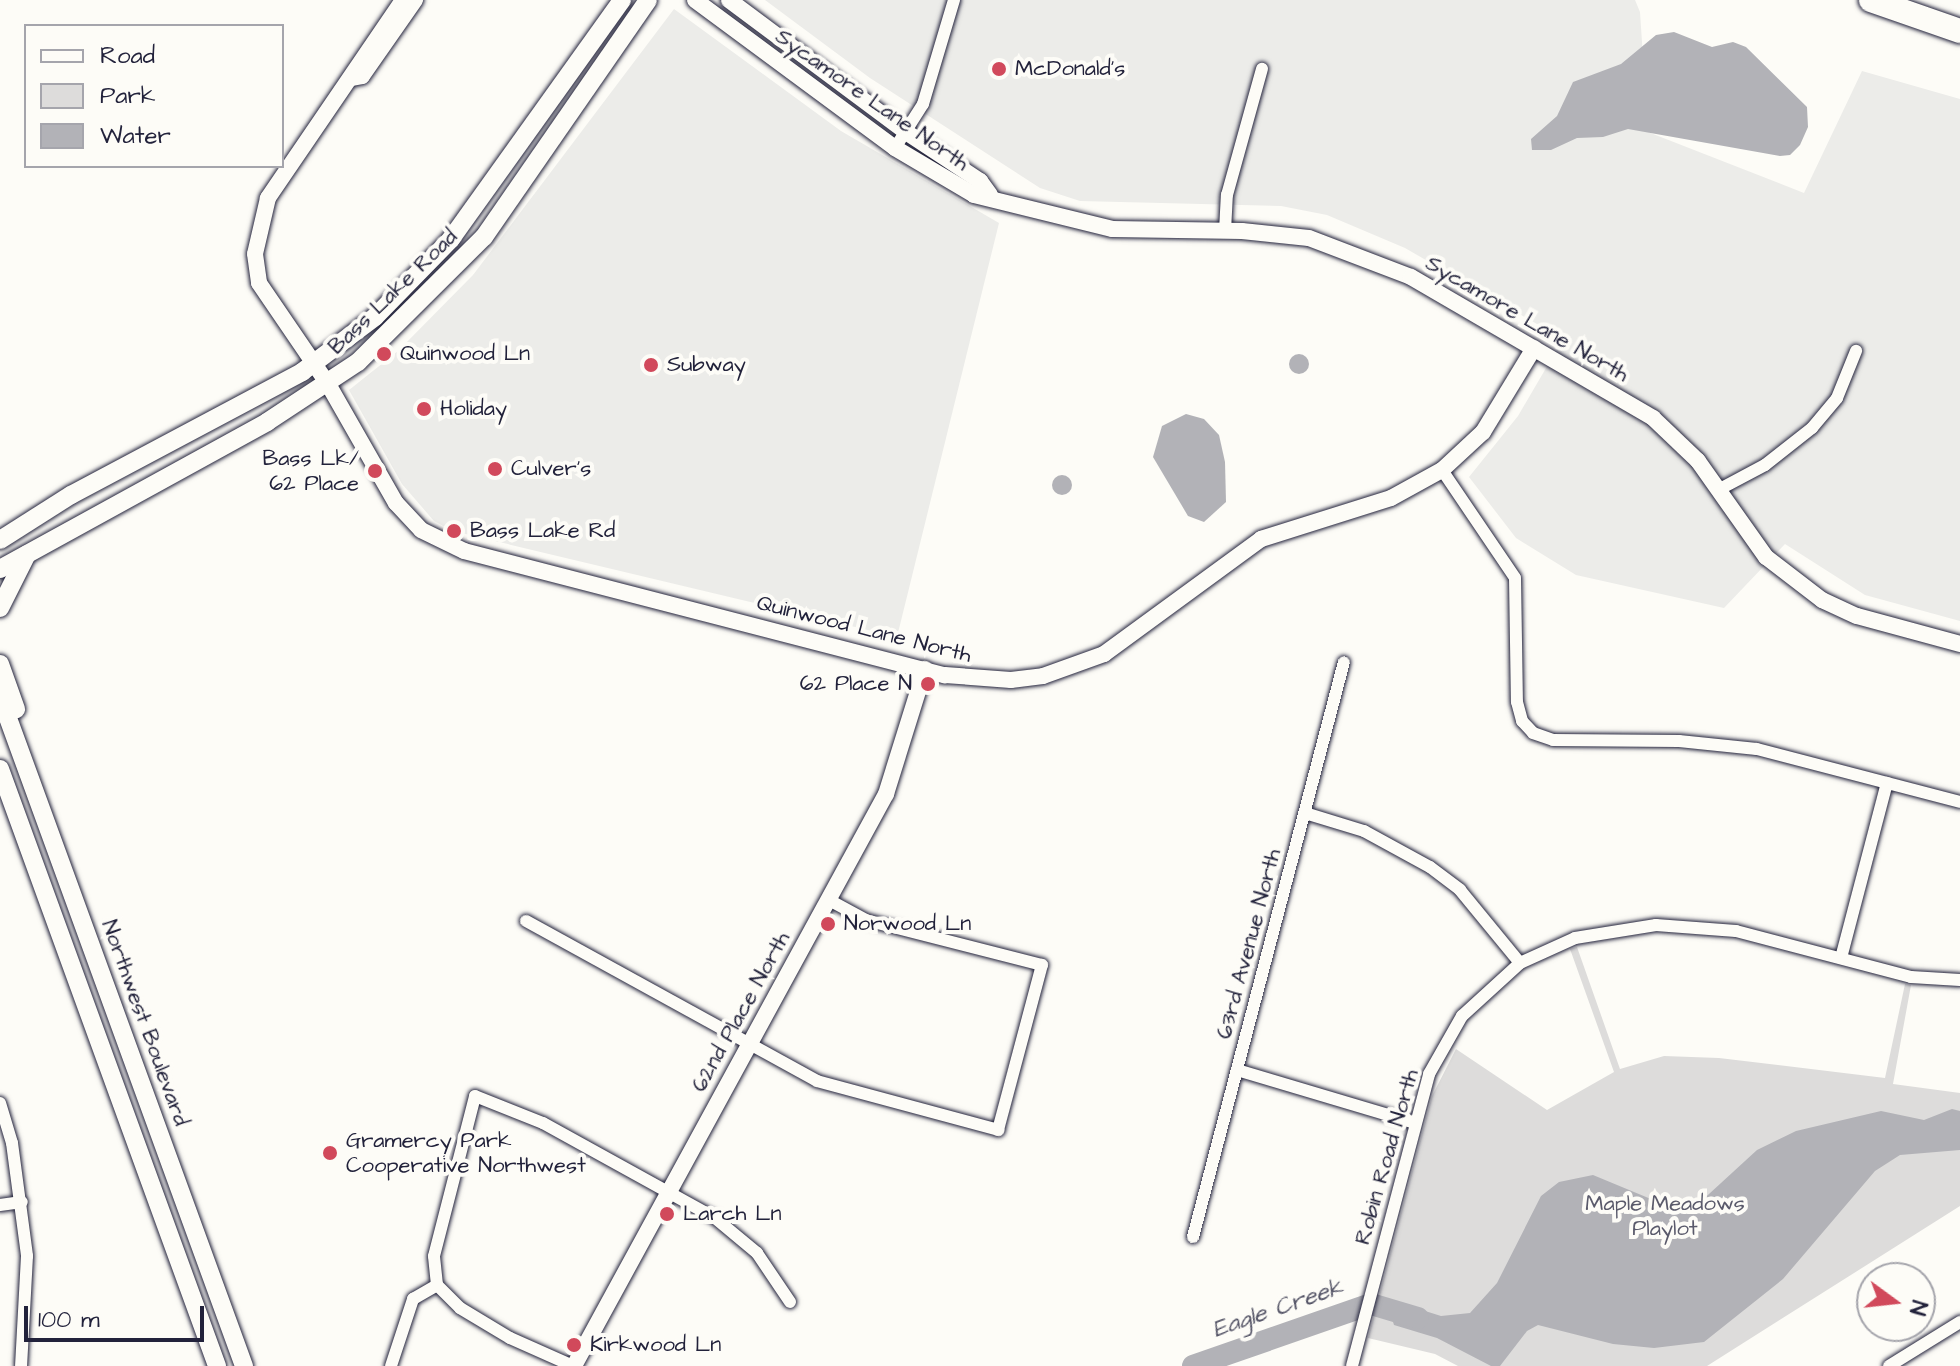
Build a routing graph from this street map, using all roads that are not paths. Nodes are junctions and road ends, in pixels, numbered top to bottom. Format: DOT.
graph roads {
  1 [pos="403,0"];
  2 [pos="415,0"];
  3 [pos="622,0"];
  4 [pos="648,0"];
  5 [pos="695,0"];
  6 [pos="729,0"];
  7 [pos="954,0"];
  8 [pos="1871,0"];
  9 [pos="1889,0"];
  10 [pos="1960,31"];
  11 [pos="1262,69"];
  12 [pos="351,78"];
  13 [pos="906,132"];
  14 [pos="895,148"];
  15 [pos="990,195"];
  16 [pos="1225,231"];
  17 [pos="1534,348"];
  18 [pos="1856,351"];
  19 [pos="315,363"];
  20 [pos="328,384"];
  21 [pos="1442,470"];
  22 [pos="1718,490"];
  23 [pos="29,519"];
  24 [pos="0,526"];
  25 [pos="0,540"];
  26 [pos="30,549"];
  27 [pos="0,569"];
  28 [pos="0,608"];
  29 [pos="1960,644"];
  30 [pos="1344,662"];
  31 [pos="0,664"];
  32 [pos="925,669"];
  33 [pos="0,696"];
  34 [pos="0,769"];
  35 [pos="1887,783"];
  36 [pos="36,796"];
  37 [pos="1960,802"];
  38 [pos="1305,813"];
  39 [pos="829,900"];
  40 [pos="526,921"];
  41 [pos="65,944"];
  42 [pos="1841,958"];
  43 [pos="1520,963"];
  44 [pos="1960,980"];
  45 [pos="749,1043"];
  46 [pos="1237,1070"];
  47 [pos="0,1103"];
  48 [pos="1415,1123"];
  49 [pos="162,1141"];
  50 [pos="667,1192"];
  51 [pos="22,1202"];
  52 [pos="0,1205"];
  53 [pos="1193,1237"];
  54 [pos="437,1285"];
  55 [pos="790,1302"];
  56 [pos="1960,1322"];
  57 [pos="21,1366"];
  58 [pos="217,1366"];
  59 [pos="244,1366"];
  60 [pos="391,1366"];
  61 [pos="573,1366"];
  62 [pos="1352,1366"];
  63 [pos="1889,1366"];
  1 -- 12 [label="street"];
  2 -- 12 [label="street"];
  3 -- 19 [label="main road, Bass Lake Road"];
  4 -- 20 [label="main road, Bass Lake Road"];
  5 -- 14 [label="street, Sycamore Lane North"];
  6 -- 13 [label="street, Sycamore Lane North"];
  7 -- 13 [label="street"];
  8 -- 10 [label="highway"];
  9 -- 10 [label="highway"];
  11 -- 16 [label="street"];
  12 -- 19 [label="street, Quinwood Lane North"];
  13 -- 14 [label="street"];
  13 -- 15 [label="street, Sycamore Lane North"];
  14 -- 15 [label="street, Sycamore Lane North"];
  15 -- 16 [label="street, Sycamore Lane North"];
  16 -- 17 [label="street, Sycamore Lane North"];
  17 -- 21 [label="street, Quinwood Lane North"];
  17 -- 22 [label="street, Sycamore Lane North"];
  18 -- 22 [label="street"];
  19 -- 20 [label="street, Quinwood Lane North"];
  19 -- 23 [label="main road, Bass Lake Road"];
  20 -- 26 [label="main road, Bass Lake Road"];
  20 -- 32 [label="street, Quinwood Lane North"];
  21 -- 32 [label="street, Quinwood Lane North"];
  21 -- 35 [label="street"];
  22 -- 29 [label="street, Sycamore Lane North"];
  23 -- 24 [label="main road"];
  23 -- 25 [label="main road, Bass Lake Road"];
  26 -- 27 [label="main road, Bass Lake Road"];
  26 -- 28 [label="main road"];
  30 -- 38 [label="street, 63rd Avenue North"];
  31 -- 36 [label="main road"];
  32 -- 39 [label="street, 62nd Place North"];
  33 -- 36 [label="main road, Northwest Boulevard"];
  34 -- 41 [label="main road"];
  35 -- 37 [label="street"];
  35 -- 42 [label="street"];
  36 -- 49 [label="main road, Northwest Boulevard"];
  38 -- 43 [label="street"];
  38 -- 46 [label="street, 63rd Avenue North"];
  39 -- 45 [label="street, 62nd Place North"];
  39 -- 45 [label="street"];
  40 -- 45 [label="street"];
  41 -- 49 [label="main road"];
  41 -- 58 [label="main road"];
  42 -- 43 [label="street, Robin Road North"];
  42 -- 44 [label="street, Robin Road North"];
  43 -- 48 [label="street, Robin Road North"];
  45 -- 50 [label="street, 62nd Place North"];
  46 -- 48 [label="street"];
  46 -- 53 [label="street, 63rd Avenue North"];
  47 -- 51 [label="street"];
  48 -- 62 [label="street, Robin Road North"];
  49 -- 59 [label="main road, Northwest Boulevard"];
  50 -- 54 [label="street"];
  50 -- 55 [label="street"];
  50 -- 61 [label="street, 62nd Place North"];
  51 -- 52 [label="street"];
  51 -- 57 [label="street"];
  54 -- 60 [label="street"];
  54 -- 61 [label="street"];
  56 -- 63 [label="street"];
}
